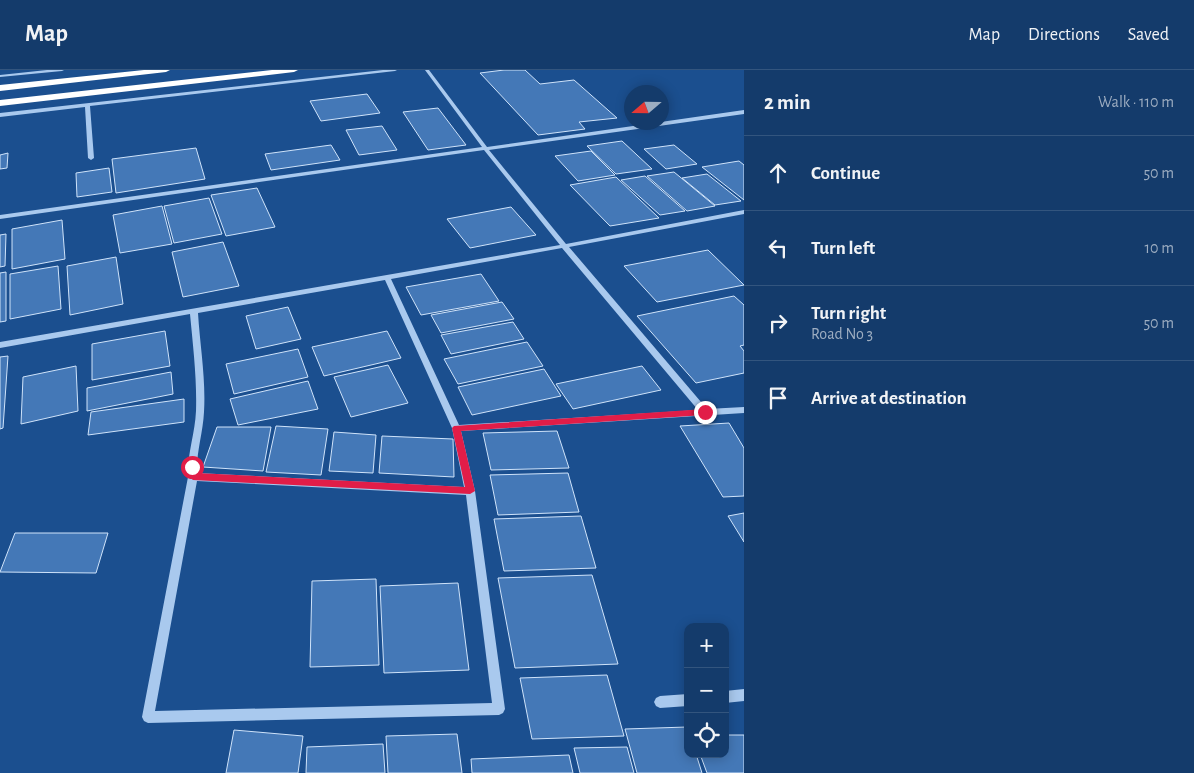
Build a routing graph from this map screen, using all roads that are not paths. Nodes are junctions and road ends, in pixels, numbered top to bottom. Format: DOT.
graph roads {
  1 [pos="62,70"];
  2 [pos="166,70"];
  3 [pos="294,70"];
  4 [pos="395,70"];
  5 [pos="427,70"];
  6 [pos="0,76"];
  7 [pos="0,88"];
  8 [pos="0,103"];
  9 [pos="86,106"];
  10 [pos="744,112"];
  11 [pos="0,115"];
  12 [pos="486,149"];
  13 [pos="91,158"];
  14 [pos="744,212"];
  15 [pos="0,217"];
  16 [pos="564,246"];
  17 [pos="387,277"];
  18 [pos="194,311"];
  19 [pos="0,345"];
  20 [pos="744,410"];
  21 [pos="705,412"];
  22 [pos="456,428"];
  23 [pos="193,477"];
  24 [pos="470,491"];
  25 [pos="744,695"];
  26 [pos="729,697"];
  27 [pos="684,700"];
  28 [pos="660,702"];
  1 -- 6 [label="street"];
  2 -- 7 [label="highway"];
  3 -- 8 [label="highway"];
  4 -- 9 [label="street"];
  5 -- 12 [label="street"];
  9 -- 11 [label="street"];
  9 -- 13 [label="street"];
  10 -- 12 [label="street"];
  12 -- 15 [label="street"];
  12 -- 16 [label="street"];
  14 -- 16 [label="street"];
  16 -- 17 [label="street"];
  16 -- 21 [label="street"];
  17 -- 18 [label="street"];
  17 -- 22 [label="street"];
  18 -- 19 [label="street"];
  18 -- 23 [label="street"];
  20 -- 21 [label="street"];
  21 -- 22 [label="street"];
  22 -- 24 [label="street"];
  23 -- 24 [label="street"];
  23 -- 24 [label="street"];
  25 -- 26 [label="street"];
  27 -- 28 [label="street"];
}
